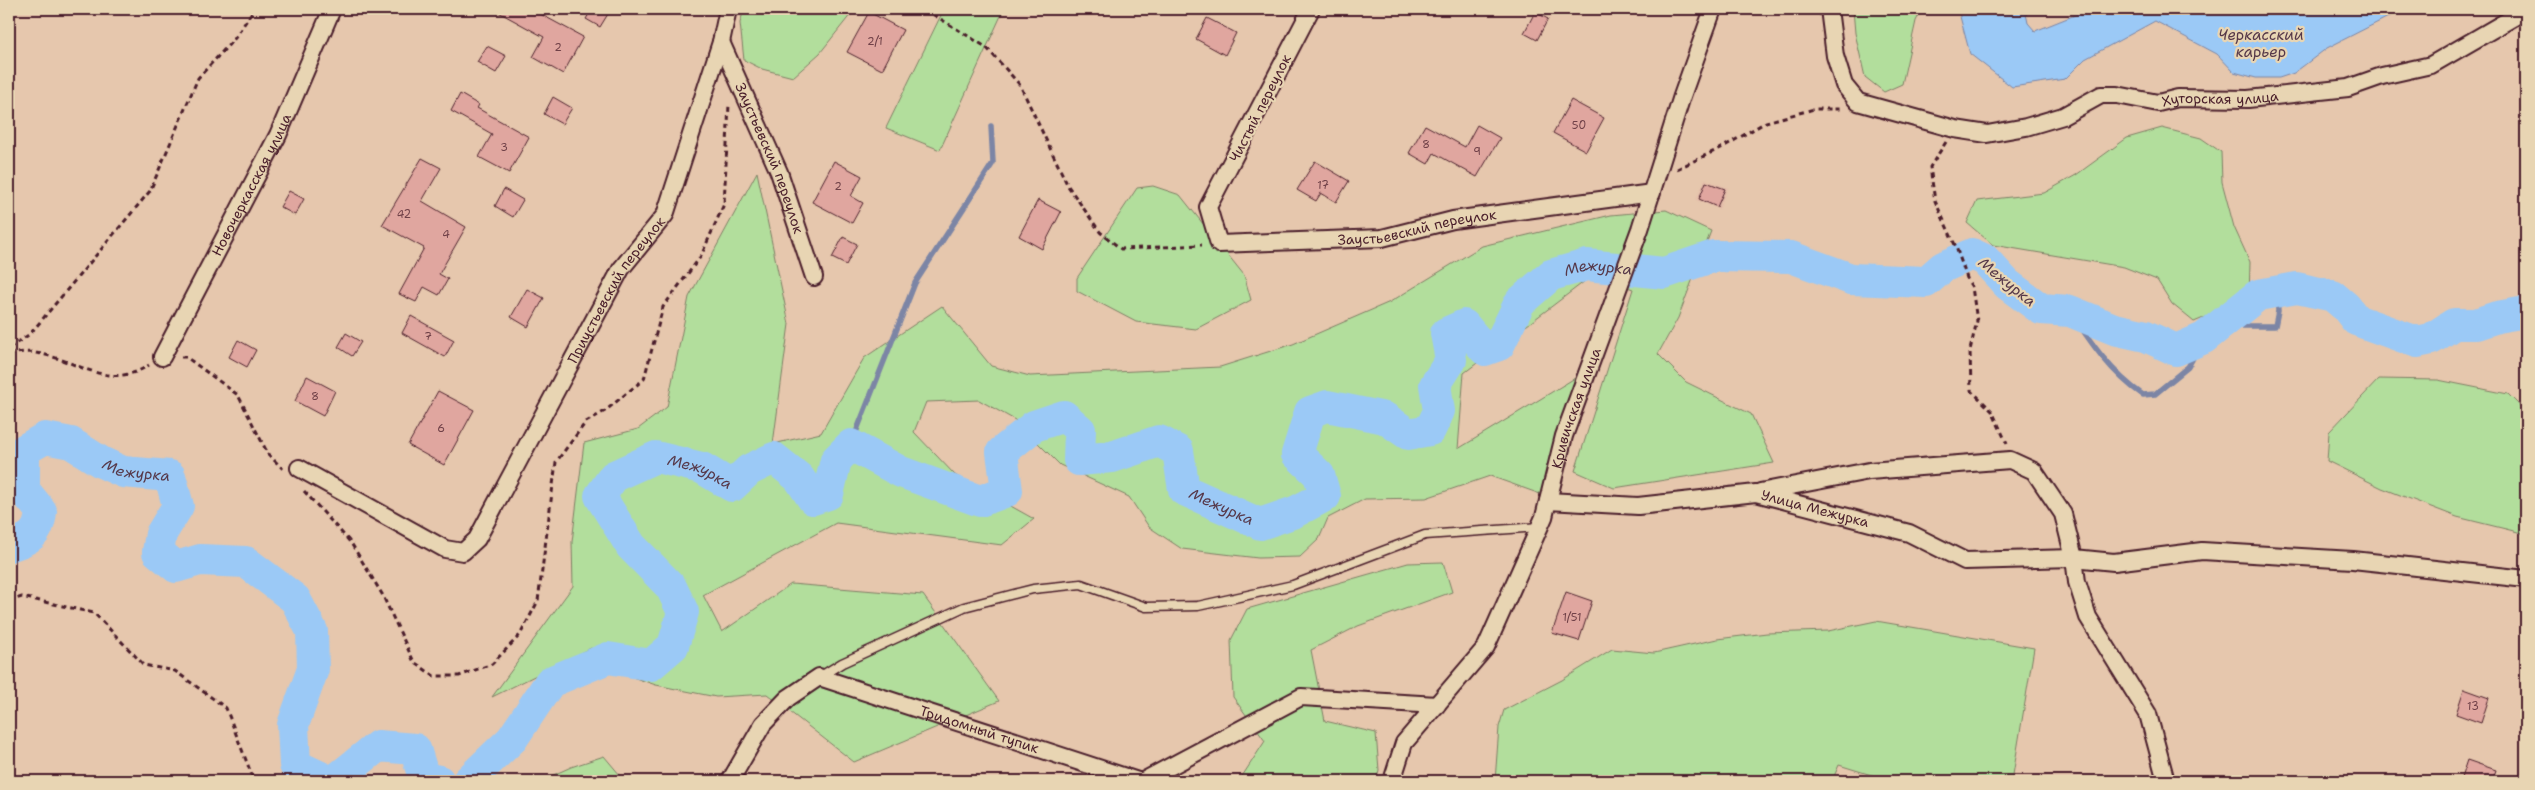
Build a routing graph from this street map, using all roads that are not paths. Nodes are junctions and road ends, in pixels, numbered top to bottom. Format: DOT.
graph roads {
  1 [pos="332,9"];
  2 [pos="728,9"];
  3 [pos="1311,9"];
  4 [pos="1713,9"];
  5 [pos="1829,9"];
  6 [pos="2526,10"];
  7 [pos="720,42"];
  8 [pos="1654,185"];
  9 [pos="1219,244"];
  10 [pos="814,277"];
  11 [pos="162,357"];
  12 [pos="294,472"];
  13 [pos="1756,493"];
  14 [pos="1548,501"];
  15 [pos="1540,527"];
  16 [pos="2074,558"];
  17 [pos="2526,579"];
  18 [pos="819,677"];
  19 [pos="1437,705"];
  20 [pos="730,781"];
  21 [pos="1138,781"];
  22 [pos="1143,781"];
  23 [pos="1392,781"];
  24 [pos="2166,781"];
  1 -- 11 [label="street, Новочеркасская улица"];
  2 -- 7 [label="street, Приустьевский переулок"];
  3 -- 9 [label="street, Чистый переулок"];
  4 -- 8 [label="street, Кривичская улица"];
  5 -- 6 [label="street, Хуторская улица"];
  7 -- 10 [label="street, Заустьевский переулок"];
  7 -- 12 [label="street, Приустьевский переулок"];
  8 -- 9 [label="street, Заустьевский переулок"];
  8 -- 14 [label="street, Кривичская улица"];
  13 -- 14 [label="street, Улица Межурка"];
  13 -- 16 [label="street, Улица Межурка"];
  13 -- 16 [label="street"];
  14 -- 15 [label="street, Кривичская улица"];
  15 -- 18 [label="lane"];
  15 -- 19 [label="street, Кривичская улица"];
  16 -- 17 [label="street, Улица Межурка"];
  16 -- 24 [label="street"];
  18 -- 20 [label="street"];
  18 -- 21 [label="street, Тридомный тупик"];
  19 -- 22 [label="street"];
  19 -- 23 [label="street, Кривичская улица"];
}
